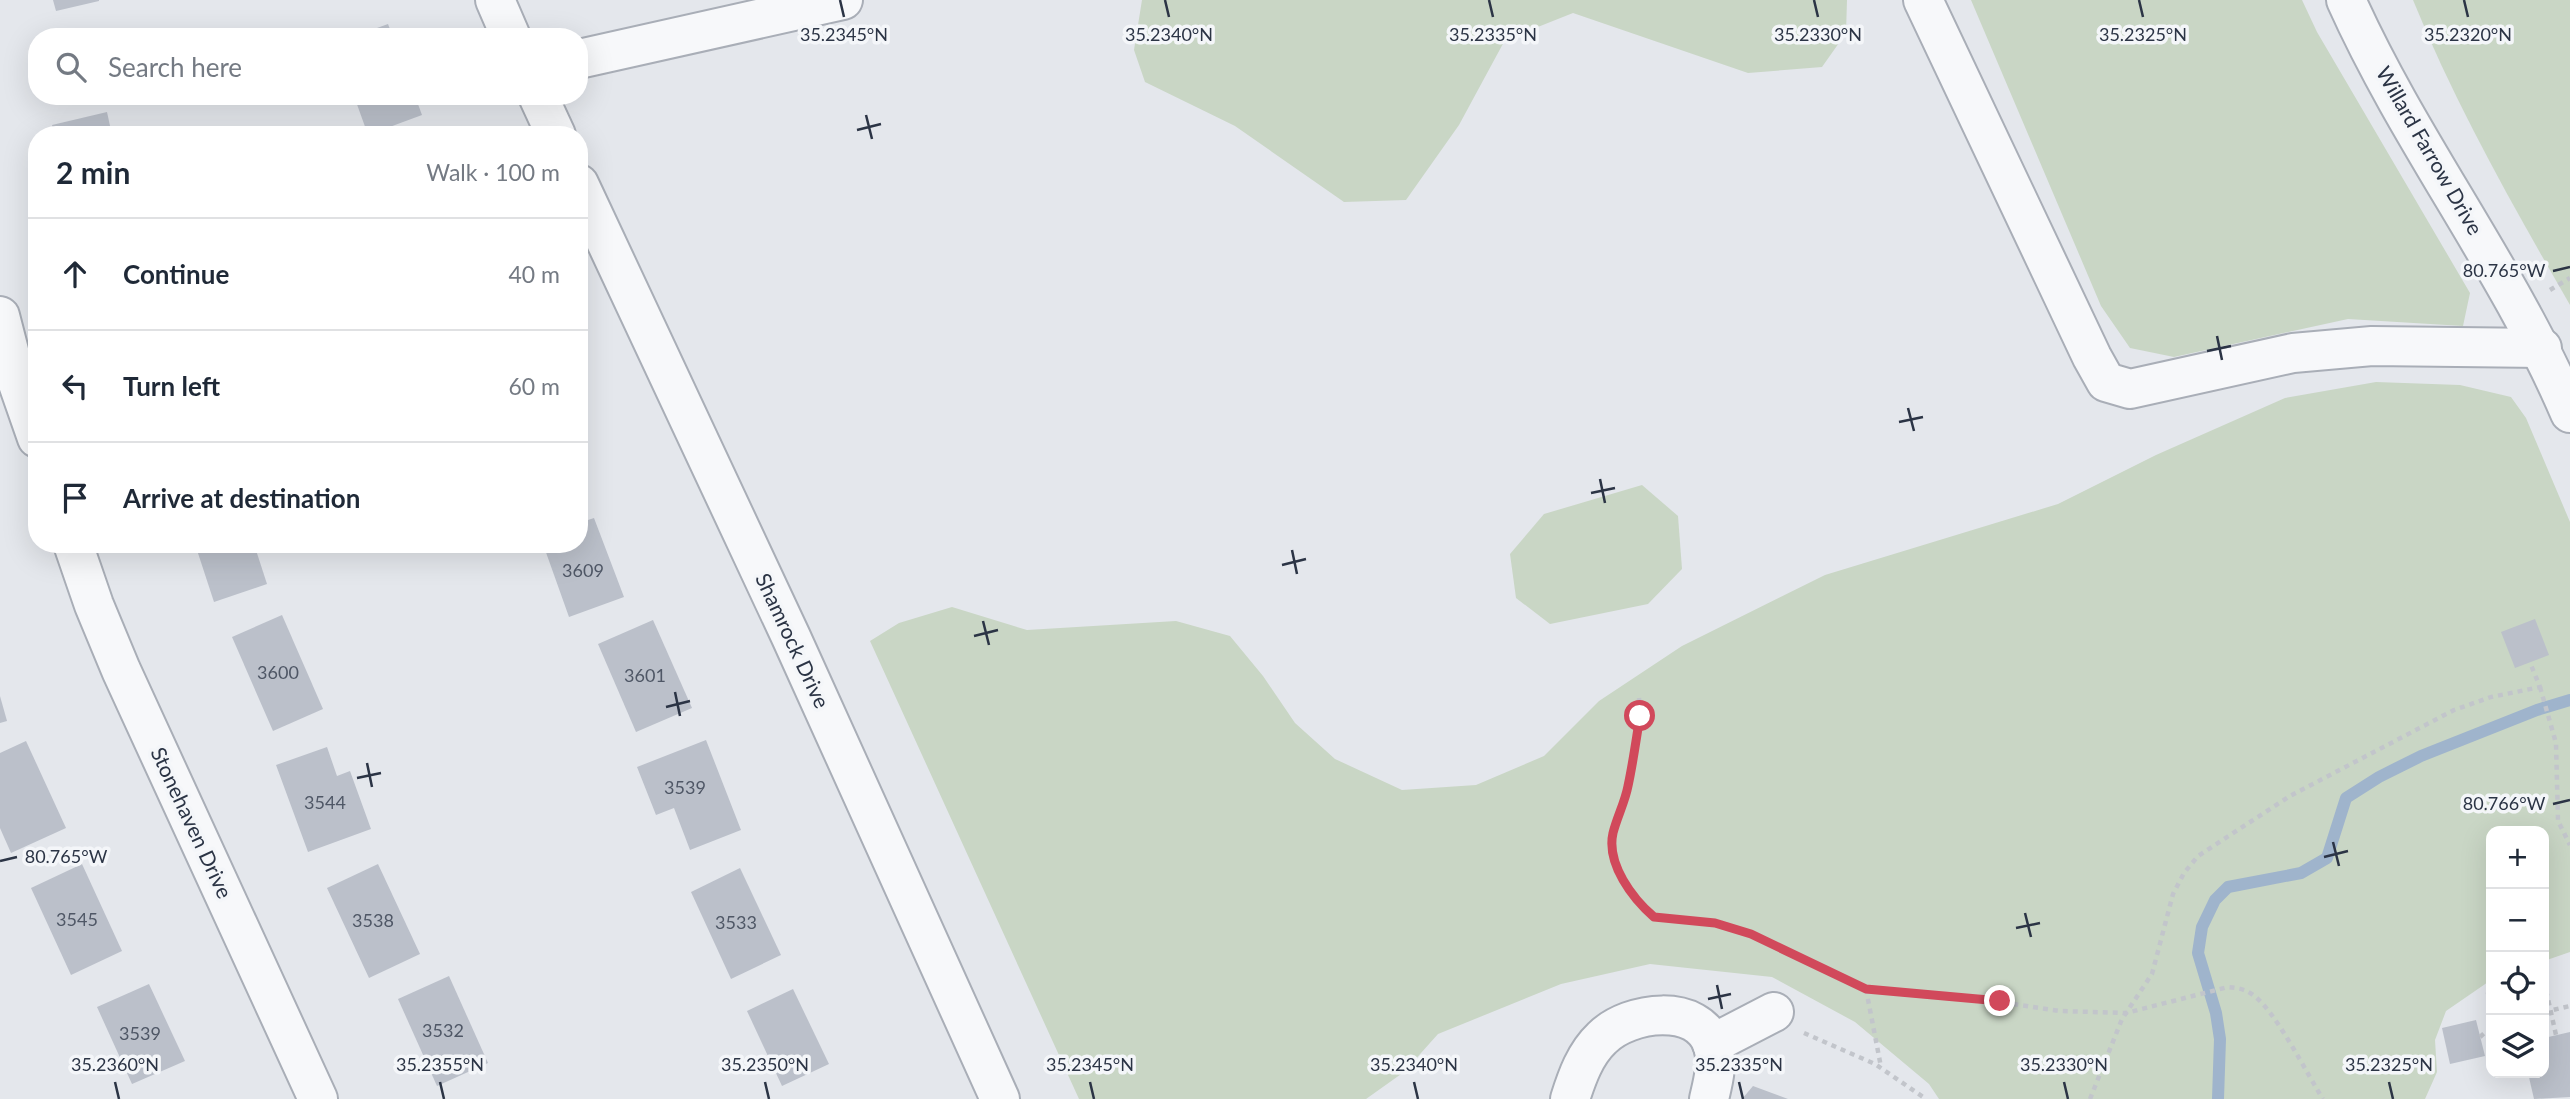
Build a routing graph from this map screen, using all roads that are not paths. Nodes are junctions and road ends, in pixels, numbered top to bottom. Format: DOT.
graph roads {
  1 [pos="495,0"];
  2 [pos="843,0"];
  3 [pos="1923,0"];
  4 [pos="2346,0"];
  5 [pos="507,28"];
  6 [pos="588,57"];
  7 [pos="542,105"];
  8 [pos="552,126"];
  9 [pos="588,203"];
  10 [pos="0,316"];
  11 [pos="2542,348"];
  12 [pos="28,412"];
  13 [pos="2570,413"];
  14 [pos="76,553"];
  15 [pos="1769,1015"];
  16 [pos="1712,1044"];
  17 [pos="318,1099"];
  18 [pos="1000,1099"];
  19 [pos="1570,1099"];
  20 [pos="1709,1099"];
  1 -- 5 [label="street"];
  2 -- 6 [label="street"];
  3 -- 11 [label="street"];
  4 -- 11 [label="street, Willard Farrow Drive"];
  7 -- 8 [label="street"];
  9 -- 18 [label="street, Shamrock Drive"];
  10 -- 12 [label="street"];
  11 -- 13 [label="street, Willard Farrow Drive"];
  14 -- 17 [label="street, Stonehaven Drive"];
  15 -- 16 [label="street"];
  16 -- 19 [label="street"];
  16 -- 20 [label="street"];
}
